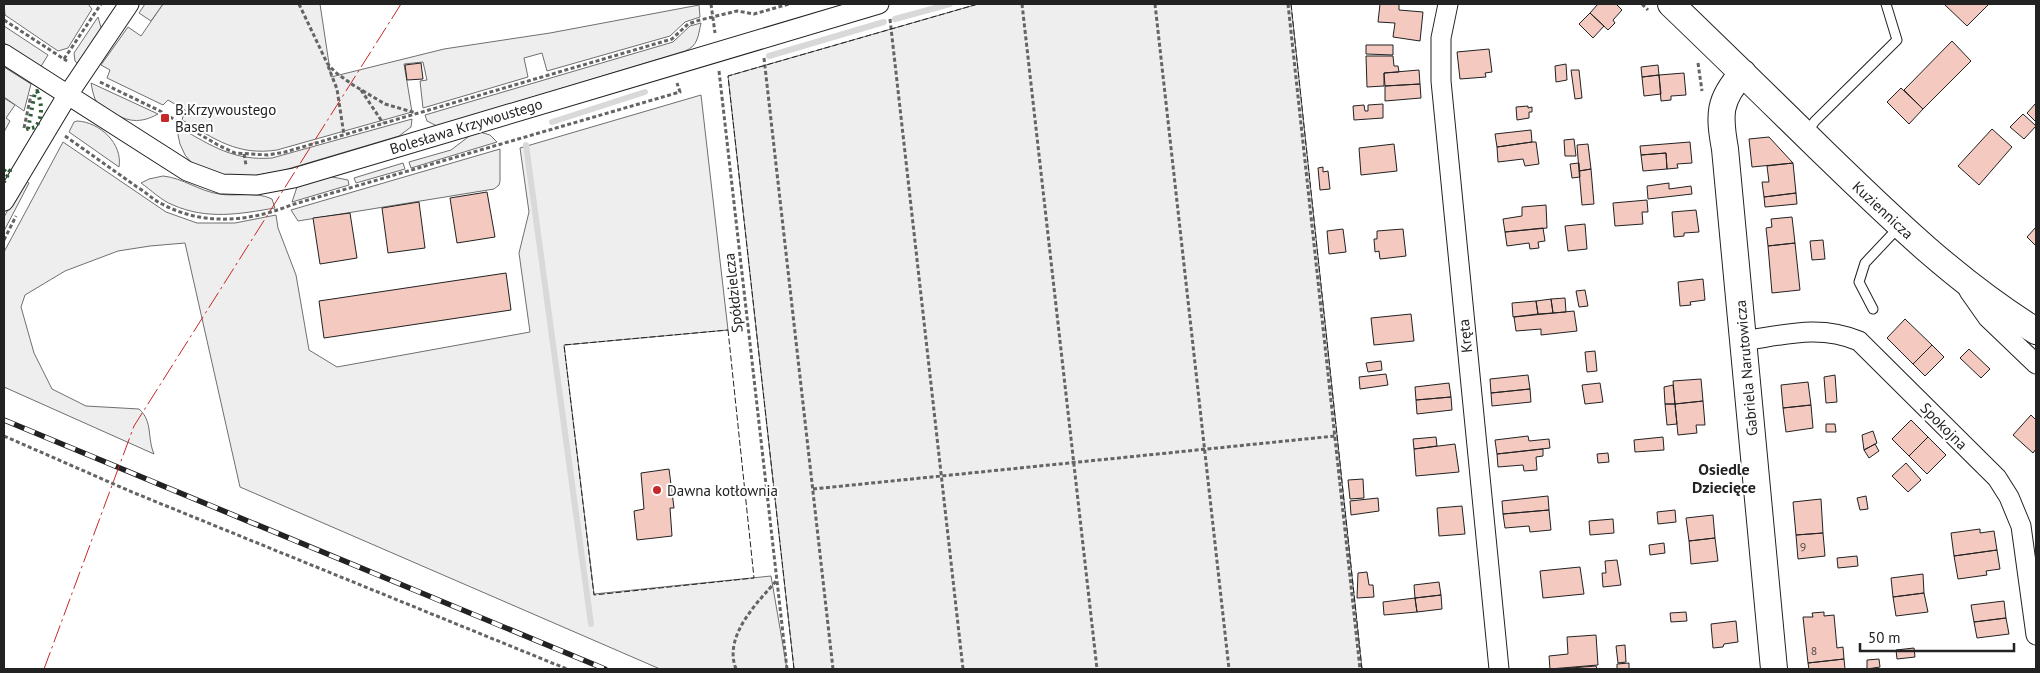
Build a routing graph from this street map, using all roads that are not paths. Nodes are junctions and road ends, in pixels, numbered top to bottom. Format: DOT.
graph roads {
  1 [pos="130,4"];
  2 [pos="1448,4"];
  3 [pos="1671,4"];
  4 [pos="1886,4"];
  5 [pos="884,8"];
  6 [pos="4,54"];
  7 [pos="1743,74"];
  8 [pos="67,96"];
  9 [pos="1805,134"];
  10 [pos="4,202"];
  11 [pos="1900,226"];
  12 [pos="1962,280"];
  13 [pos="1873,309"];
  14 [pos="2036,331"];
  15 [pos="1743,341"];
  16 [pos="2036,364"];
  17 [pos="2036,635"];
  18 [pos="1499,669"];
  19 [pos="1774,669"];
  1 -- 8 [label="street"];
  2 -- 18 [label="street, Kręta"];
  3 -- 7 [label="main road, Kuziennicza"];
  4 -- 9 [label="lane"];
  5 -- 8 [label="street, Bolesława Krzywoustego"];
  6 -- 8 [label="street, Bolesława Krzywoustego"];
  7 -- 9 [label="main road, Kuziennicza"];
  7 -- 15 [label="main road, Gabriela Narutowicza"];
  8 -- 10 [label="street"];
  9 -- 11 [label="main road, Kuziennicza"];
  11 -- 12 [label="main road, Kuziennicza"];
  11 -- 13 [label="lane"];
  12 -- 14 [label="main road, Kuziennicza"];
  12 -- 16 [label="street"];
  15 -- 17 [label="street, Spokojna"];
  15 -- 19 [label="main road, Gabriela Narutowicza"];
}
